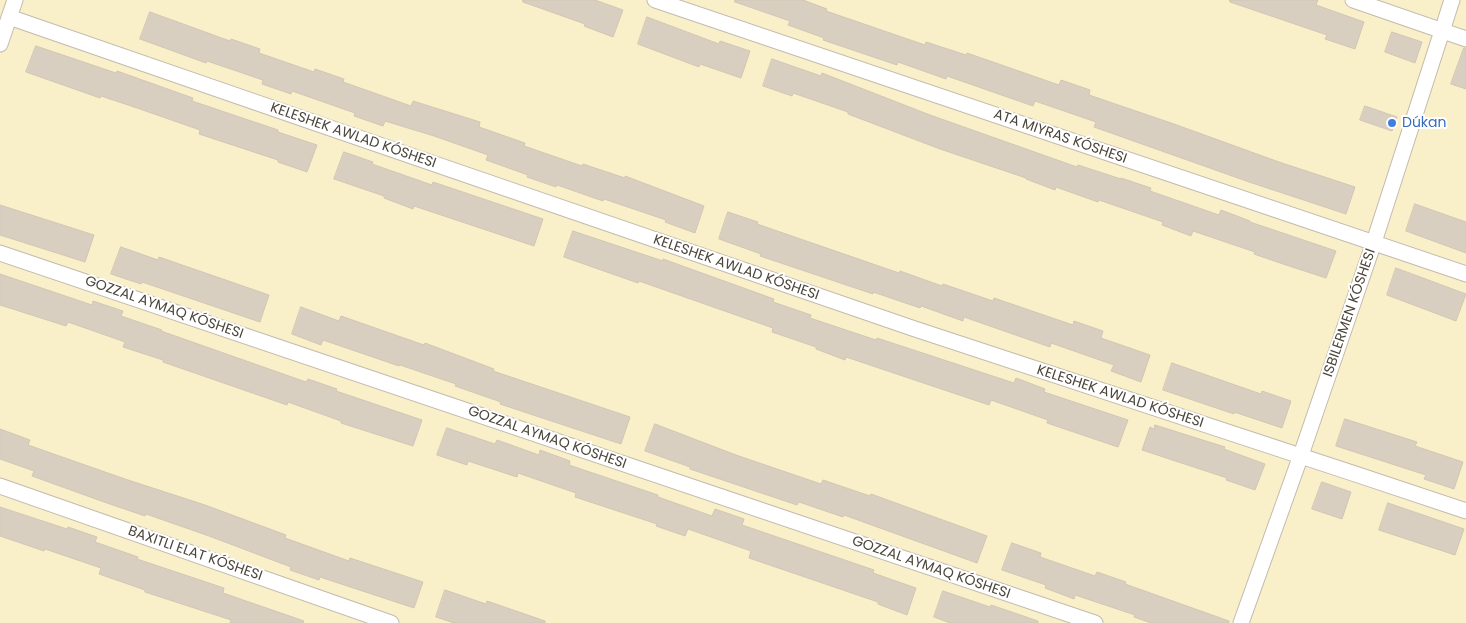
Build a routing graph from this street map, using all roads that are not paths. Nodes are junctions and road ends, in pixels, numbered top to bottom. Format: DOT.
graph roads {
  1 [pos="15,0"];
  2 [pos="654,0"];
  3 [pos="1353,0"];
  4 [pos="1452,0"];
  5 [pos="9,17"];
  6 [pos="1441,30"];
  7 [pos="1466,39"];
  8 [pos="0,44"];
  9 [pos="1374,242"];
  10 [pos="0,253"];
  11 [pos="1466,274"];
  12 [pos="1301,455"];
  13 [pos="0,486"];
  14 [pos="1466,511"];
  15 [pos="391,623"];
  16 [pos="1095,623"];
  17 [pos="1241,623"];
  1 -- 5 [label="street"];
  2 -- 9 [label="street, ATA MIYRAS KÓSHESI"];
  3 -- 6 [label="street"];
  4 -- 6 [label="street, ISBILERMEN KÓSHESI"];
  5 -- 8 [label="street"];
  5 -- 12 [label="street, KELESHEK AWLAD KÓSHESI"];
  6 -- 7 [label="street"];
  6 -- 9 [label="street, ISBILERMEN KÓSHESI"];
  9 -- 11 [label="street, ATA MIYRAS KÓSHESI"];
  9 -- 12 [label="street, ISBILERMEN KÓSHESI"];
  10 -- 16 [label="street, GOZZAL AYMAQ KÓSHESI"];
  12 -- 14 [label="street, KELESHEK AWLAD KÓSHESI"];
  12 -- 17 [label="street, ISBILERMEN KÓSHESI"];
  13 -- 15 [label="street"];
}
